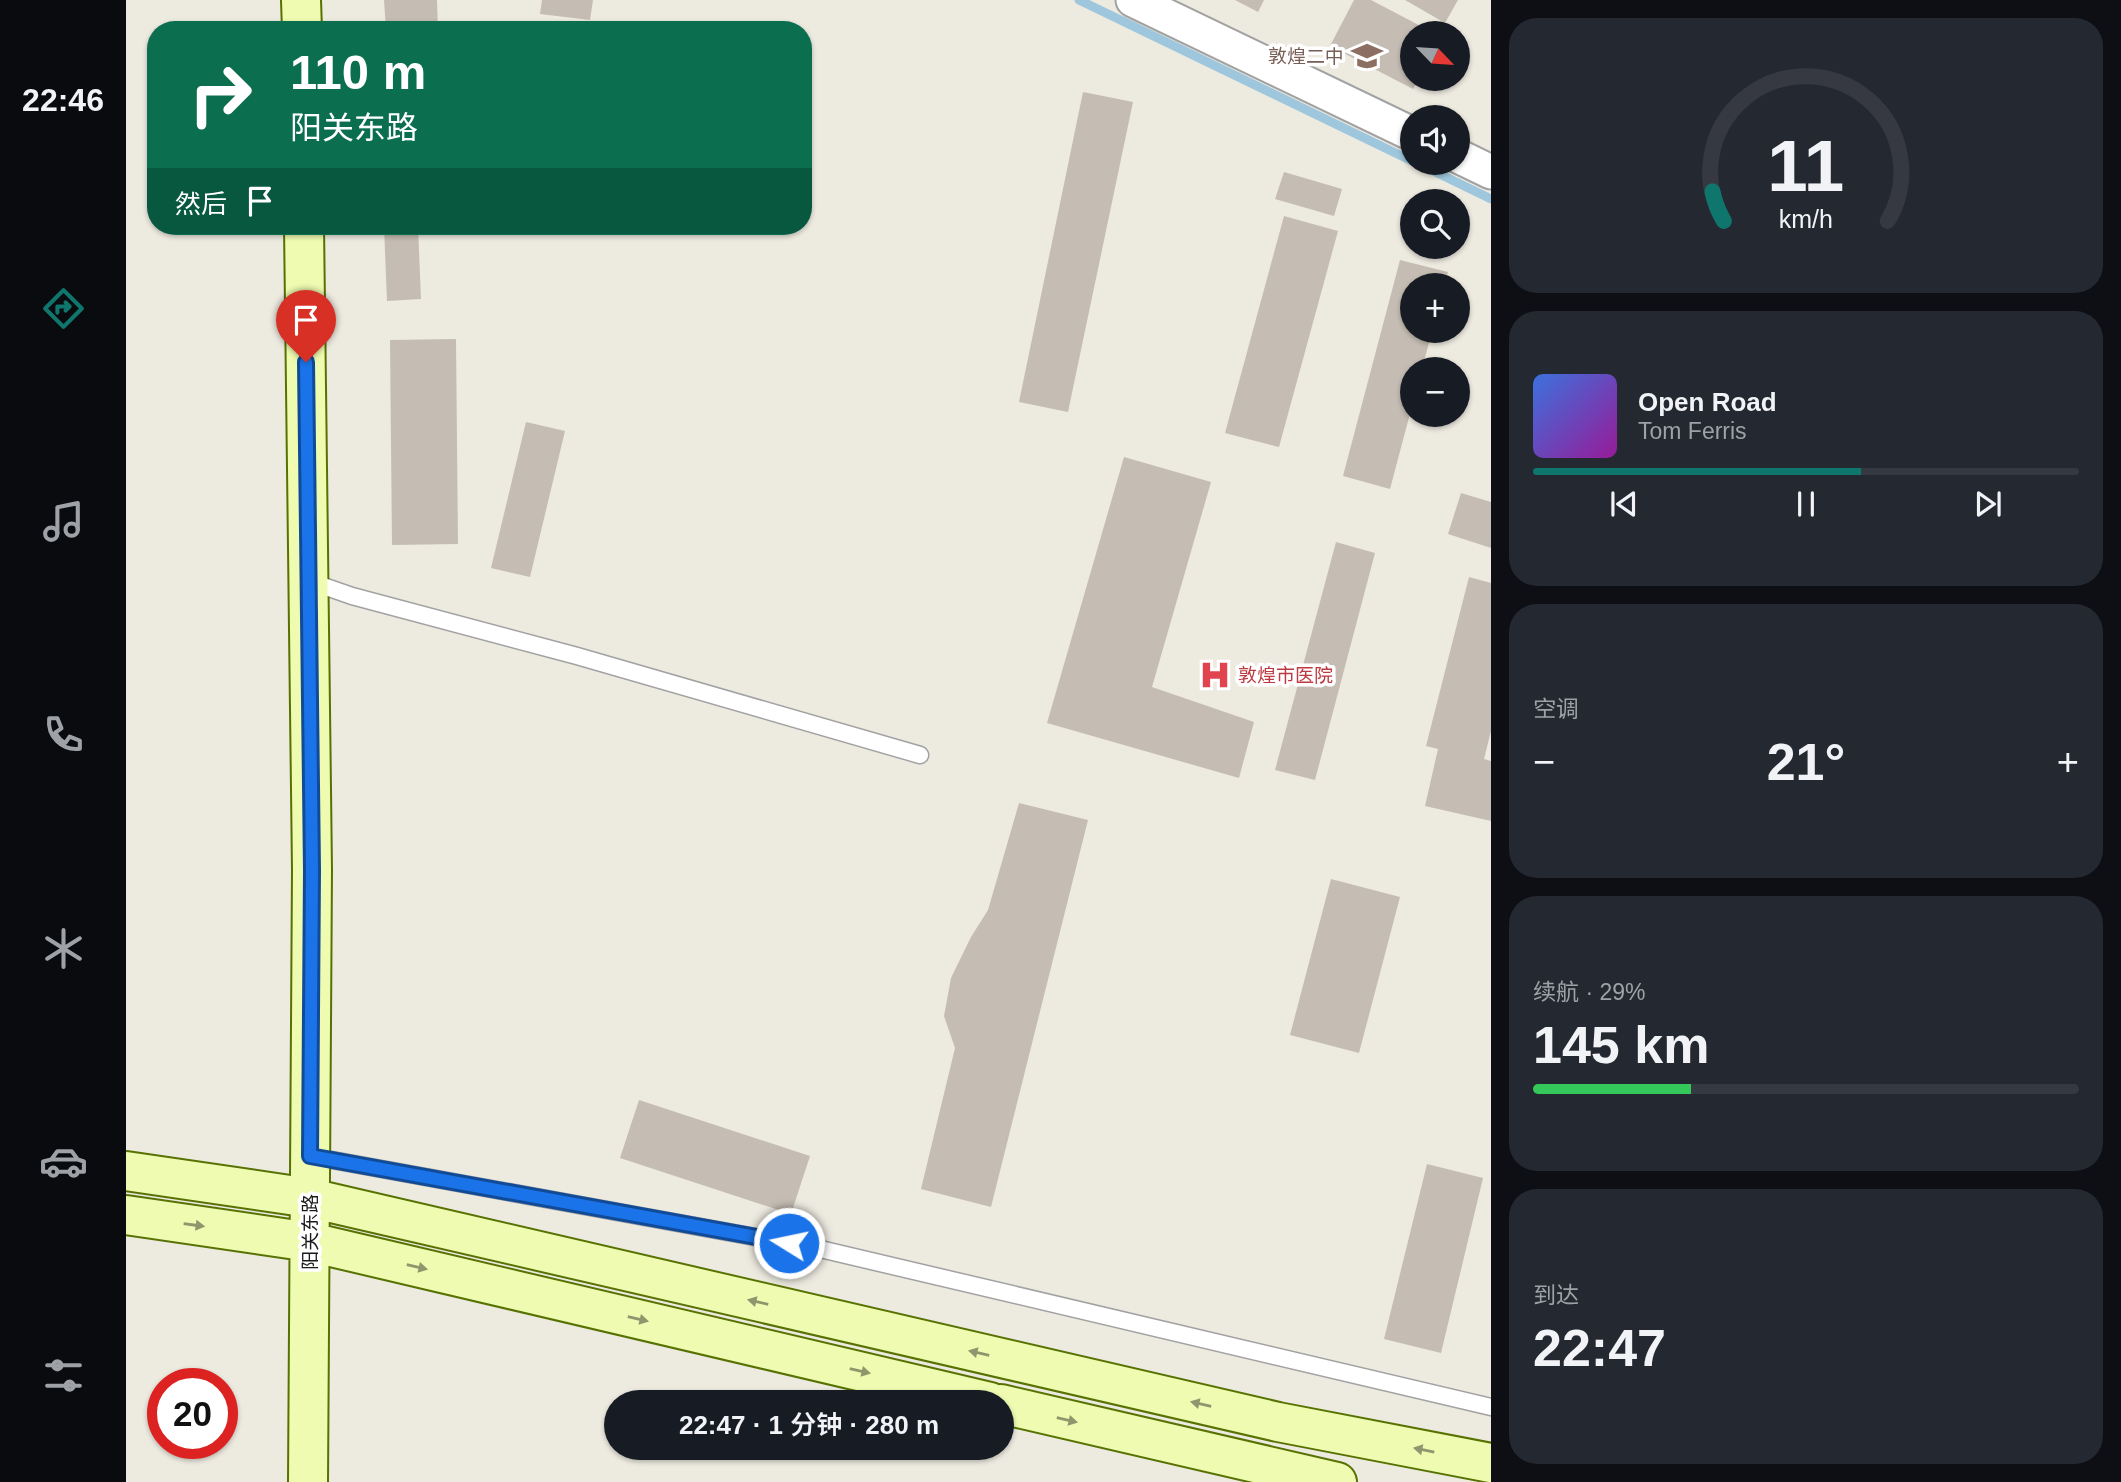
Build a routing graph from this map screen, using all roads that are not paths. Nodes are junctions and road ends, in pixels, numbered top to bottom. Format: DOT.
graph roads {
  1 [pos="301,0"];
  2 [pos="1133,0"];
  3 [pos="302,21"];
  4 [pos="1400,129"];
  5 [pos="1470,162"];
  6 [pos="1491,172"];
  7 [pos="304,235"];
  8 [pos="309,581"];
  9 [pos="920,754"];
  10 [pos="310,1156"];
  11 [pos="126,1171"];
  12 [pos="310,1198"];
  13 [pos="126,1215"];
  14 [pos="310,1242"];
  15 [pos="939,1390"];
  16 [pos="1014,1407"];
  17 [pos="1491,1407"];
  18 [pos="1491,1463"];
  19 [pos="308,1482"];
  20 [pos="1337,1482"];
  1 -- 3 [label="main road"];
  2 -- 4 [label="street"];
  5 -- 6 [label="street"];
  7 -- 8 [label="main road, 阳关东路"];
  8 -- 9 [label="lane"];
  8 -- 10 [label="main road, 阳关东路"];
  10 -- 12 [label="main road, 阳关东路"];
  10 -- 17 [label="lane"];
  11 -- 12 [label="main road"];
  12 -- 14 [label="main road, 阳关东路"];
  18 -- 12 [label="main road, one-way"];
  13 -- 14 [label="main road, one-way"];
  14 -- 15 [label="main road, one-way"];
  14 -- 19 [label="main road, 阳关东路"];
  16 -- 20 [label="main road, one-way"];
}
